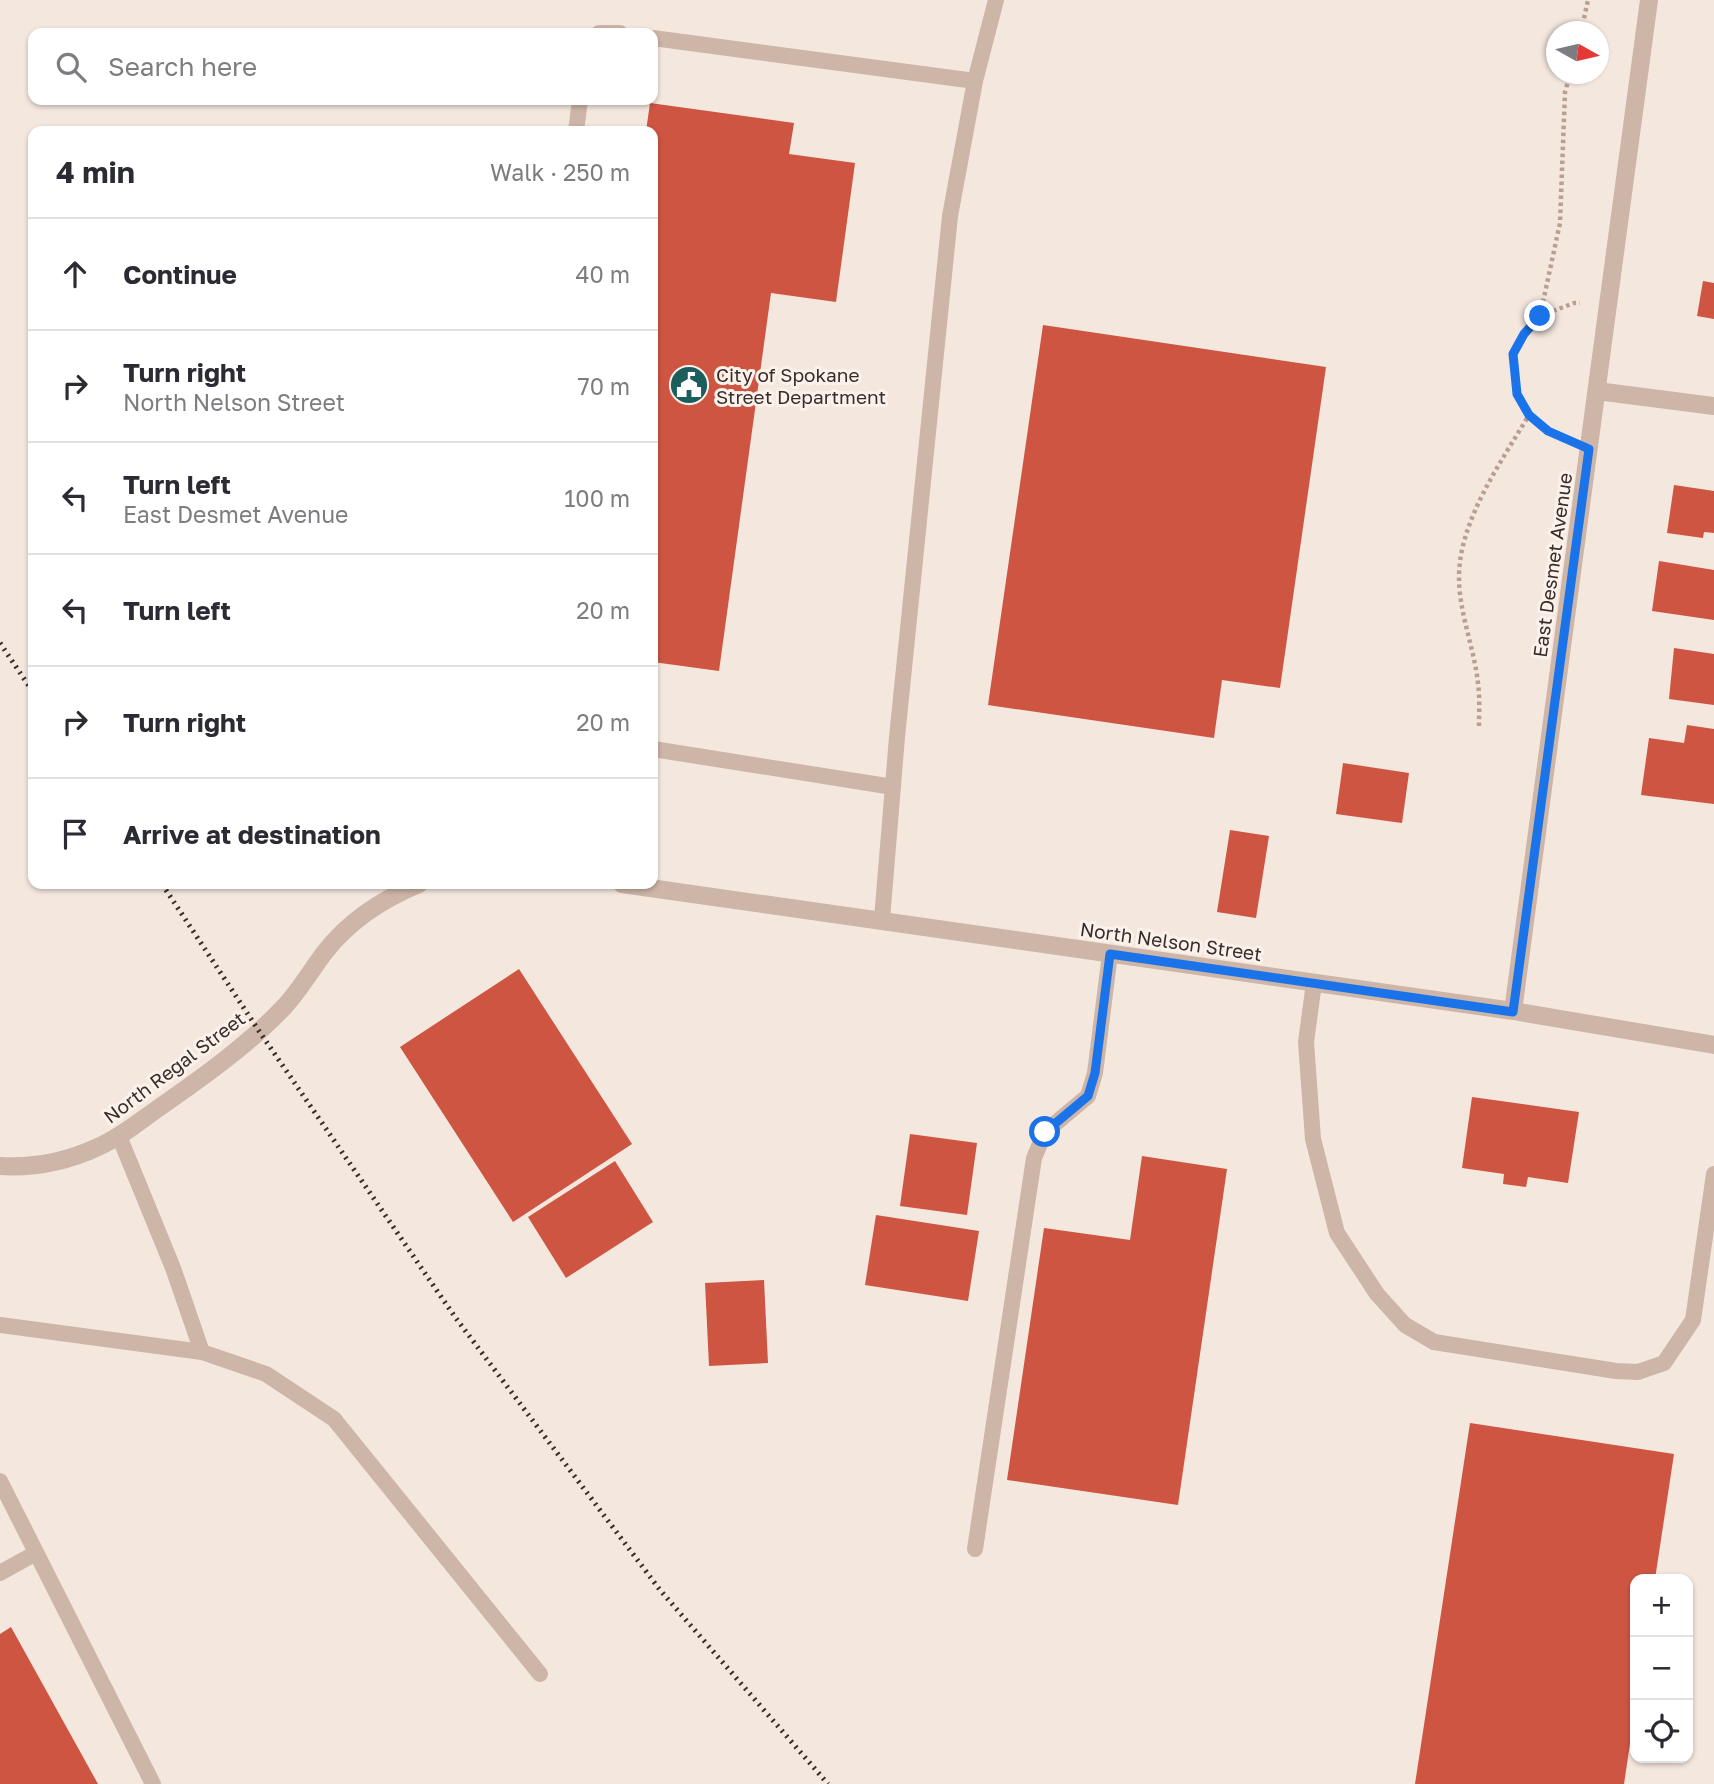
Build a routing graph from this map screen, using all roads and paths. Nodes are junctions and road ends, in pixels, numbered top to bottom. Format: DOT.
graph roads {
  1 [pos="996,0"];
  2 [pos="1588,0"];
  3 [pos="1649,0"];
  4 [pos="1583,21"];
  5 [pos="658,39"];
  6 [pos="975,81"];
  7 [pos="1567,84"];
  8 [pos="579,105"];
  9 [pos="577,126"];
  10 [pos="1608,303"];
  11 [pos="1540,316"];
  12 [pos="1597,391"];
  13 [pos="1714,406"];
  14 [pos="1529,415"];
  15 [pos="1589,449"];
  16 [pos="1479,726"];
  17 [pos="658,750"];
  18 [pos="893,786"];
  19 [pos="409,889"];
  20 [pos="658,889"];
  21 [pos="882,919"];
  22 [pos="1110,954"];
  23 [pos="1314,983"];
  24 [pos="1513,1012"];
  25 [pos="1714,1045"];
  26 [pos="119,1136"];
  27 [pos="0,1166"];
  28 [pos="1714,1174"];
  29 [pos="0,1325"];
  30 [pos="202,1352"];
  31 [pos="0,1481"];
  32 [pos="975,1549"];
  33 [pos="36,1553"];
  34 [pos="0,1573"];
  35 [pos="540,1674"];
  36 [pos="153,1784"];
  1 -- 6 [label="lane"];
  2 -- 4 [label="path"];
  3 -- 10 [label="street, East Desmet Avenue"];
  5 -- 6 [label="lane"];
  6 -- 18 [label="lane"];
  7 -- 11 [label="path"];
  8 -- 9 [label="lane"];
  10 -- 11 [label="path"];
  10 -- 12 [label="street, East Desmet Avenue"];
  11 -- 14 [label="path"];
  12 -- 13 [label="street"];
  12 -- 15 [label="street, East Desmet Avenue"];
  14 -- 15 [label="path"];
  14 -- 16 [label="path"];
  15 -- 24 [label="street, East Desmet Avenue"];
  17 -- 18 [label="lane"];
  18 -- 21 [label="lane"];
  19 -- 26 [label="street, North Regal Street"];
  20 -- 21 [label="street, North Nelson Street"];
  21 -- 22 [label="street, North Nelson Street"];
  22 -- 23 [label="street, North Nelson Street"];
  22 -- 32 [label="lane"];
  23 -- 24 [label="street, North Nelson Street"];
  23 -- 28 [label="lane"];
  24 -- 25 [label="street, North Nelson Street"];
  26 -- 27 [label="street, North Regal Street"];
  26 -- 30 [label="lane"];
  29 -- 30 [label="lane"];
  30 -- 35 [label="lane"];
  31 -- 33 [label="lane"];
  33 -- 34 [label="lane"];
  33 -- 36 [label="lane"];
}
